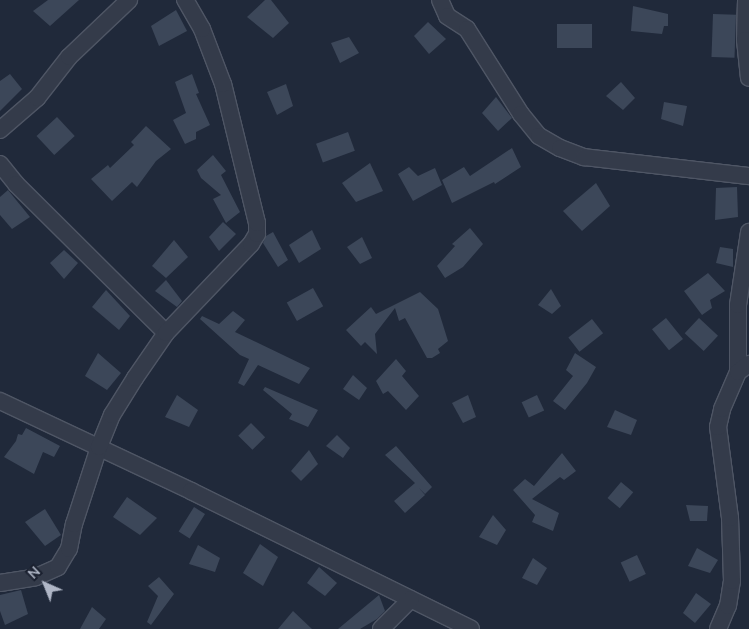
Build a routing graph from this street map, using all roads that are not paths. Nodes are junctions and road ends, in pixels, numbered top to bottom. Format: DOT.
graph roads {
  1 [pos="129,0"];
  2 [pos="185,0"];
  3 [pos="440,0"];
  4 [pos="746,0"];
  5 [pos="749,78"];
  6 [pos="0,130"];
  7 [pos="0,164"];
  8 [pos="749,176"];
  9 [pos="749,232"];
  10 [pos="166,333"];
  11 [pos="743,368"];
  12 [pos="0,401"];
  13 [pos="99,447"];
  14 [pos="0,583"];
  15 [pos="411,599"];
  16 [pos="381,629"];
  17 [pos="471,629"];
  18 [pos="718,629"];
  1 -- 6 [label="street"];
  2 -- 10 [label="street"];
  3 -- 8 [label="street"];
  4 -- 5 [label="street"];
  7 -- 10 [label="street"];
  9 -- 11 [label="street"];
  10 -- 13 [label="street"];
  11 -- 18 [label="street"];
  12 -- 13 [label="street"];
  13 -- 14 [label="street"];
  13 -- 15 [label="street"];
  15 -- 16 [label="street"];
  15 -- 17 [label="street"];
}
